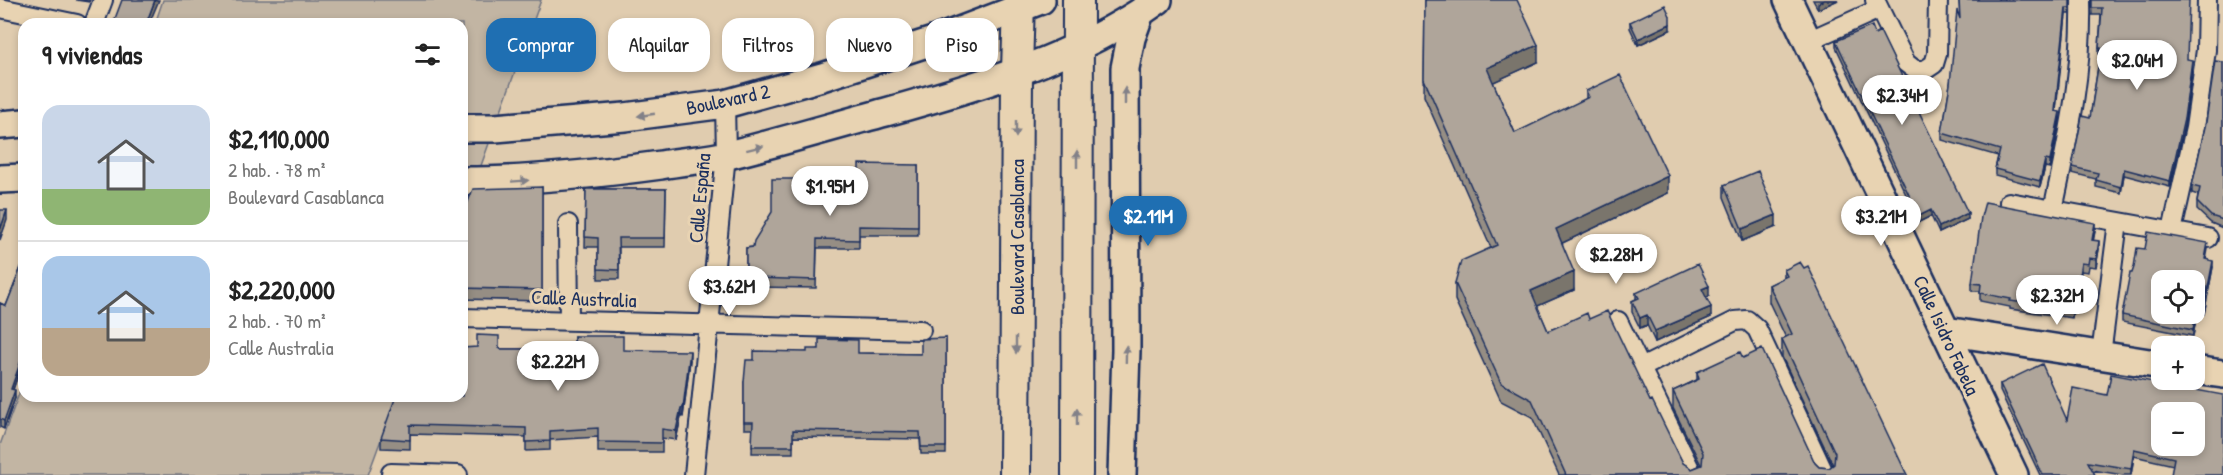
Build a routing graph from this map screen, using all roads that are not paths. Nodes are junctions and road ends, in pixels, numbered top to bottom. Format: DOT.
graph roads {
  1 [pos="103,0"];
  2 [pos="1078,0"];
  3 [pos="1788,0"];
  4 [pos="1938,0"];
  5 [pos="2081,0"];
  6 [pos="2207,0"];
  7 [pos="1026,3"];
  8 [pos="1877,5"];
  9 [pos="1149,6"];
  10 [pos="0,8"];
  11 [pos="48,18"];
  12 [pos="96,18"];
  13 [pos="1808,42"];
  14 [pos="1077,48"];
  15 [pos="1017,71"];
  16 [pos="725,104"];
  17 [pos="18,123"];
  18 [pos="0,124"];
  19 [pos="468,128"];
  20 [pos="726,155"];
  21 [pos="0,178"];
  22 [pos="18,178"];
  23 [pos="468,181"];
  24 [pos="2009,202"];
  25 [pos="2053,210"];
  26 [pos="2118,222"];
  27 [pos="568,224"];
  28 [pos="2172,231"];
  29 [pos="2208,238"];
  30 [pos="468,318"];
  31 [pos="569,320"];
  32 [pos="1618,321"];
  33 [pos="710,325"];
  34 [pos="921,330"];
  35 [pos="1946,331"];
  36 [pos="2101,355"];
  37 [pos="2151,363"];
  38 [pos="1641,368"];
  39 [pos="2205,372"];
  40 [pos="2223,374"];
  41 [pos="391,473"];
  42 [pos="458,475"];
  43 [pos="694,475"];
  44 [pos="1015,475"];
  45 [pos="1077,475"];
  46 [pos="1122,475"];
  47 [pos="1693,475"];
  48 [pos="1825,475"];
  49 [pos="2014,475"];
  1 -- 12 [label="street"];
  2 -- 14 [label="main road"];
  3 -- 13 [label="main road, Calle Isidro Fabela"];
  4 -- 8 [label="street"];
  5 -- 25 [label="street"];
  6 -- 28 [label="street"];
  7 -- 15 [label="main road, Boulevard Casablanca"];
  7 -- 16 [label="main road, Boulevard 2"];
  8 -- 13 [label="street"];
  9 -- 14 [label="main road"];
  46 -- 9 [label="main road, one-way"];
  10 -- 11 [label="street"];
  13 -- 35 [label="main road, Calle Isidro Fabela"];
  14 -- 15 [label="main road"];
  45 -- 14 [label="main road, one-way"];
  20 -- 15 [label="main road, one-way"];
  15 -- 44 [label="main road, Boulevard Casablanca, one-way"];
  16 -- 19 [label="main road, Boulevard 2, one-way"];
  16 -- 20 [label="street, Calle España"];
  17 -- 18 [label="main road"];
  23 -- 20 [label="main road, one-way"];
  20 -- 33 [label="street, Calle España"];
  21 -- 22 [label="main road"];
  24 -- 25 [label="street"];
  25 -- 26 [label="street"];
  26 -- 28 [label="street"];
  26 -- 36 [label="street"];
  27 -- 31 [label="street"];
  28 -- 29 [label="street"];
  30 -- 31 [label="street, Calle Australia"];
  31 -- 33 [label="street, Calle Australia"];
  32 -- 38 [label="street"];
  33 -- 34 [label="street, Calle Australia"];
  33 -- 43 [label="street, Calle España"];
  35 -- 36 [label="main road"];
  35 -- 49 [label="main road, Calle Isidro Fabela"];
  36 -- 37 [label="main road"];
  38 -- 47 [label="street"];
  38 -- 48 [label="street"];
  39 -- 40 [label="main road"];
  41 -- 42 [label="street"];
}
